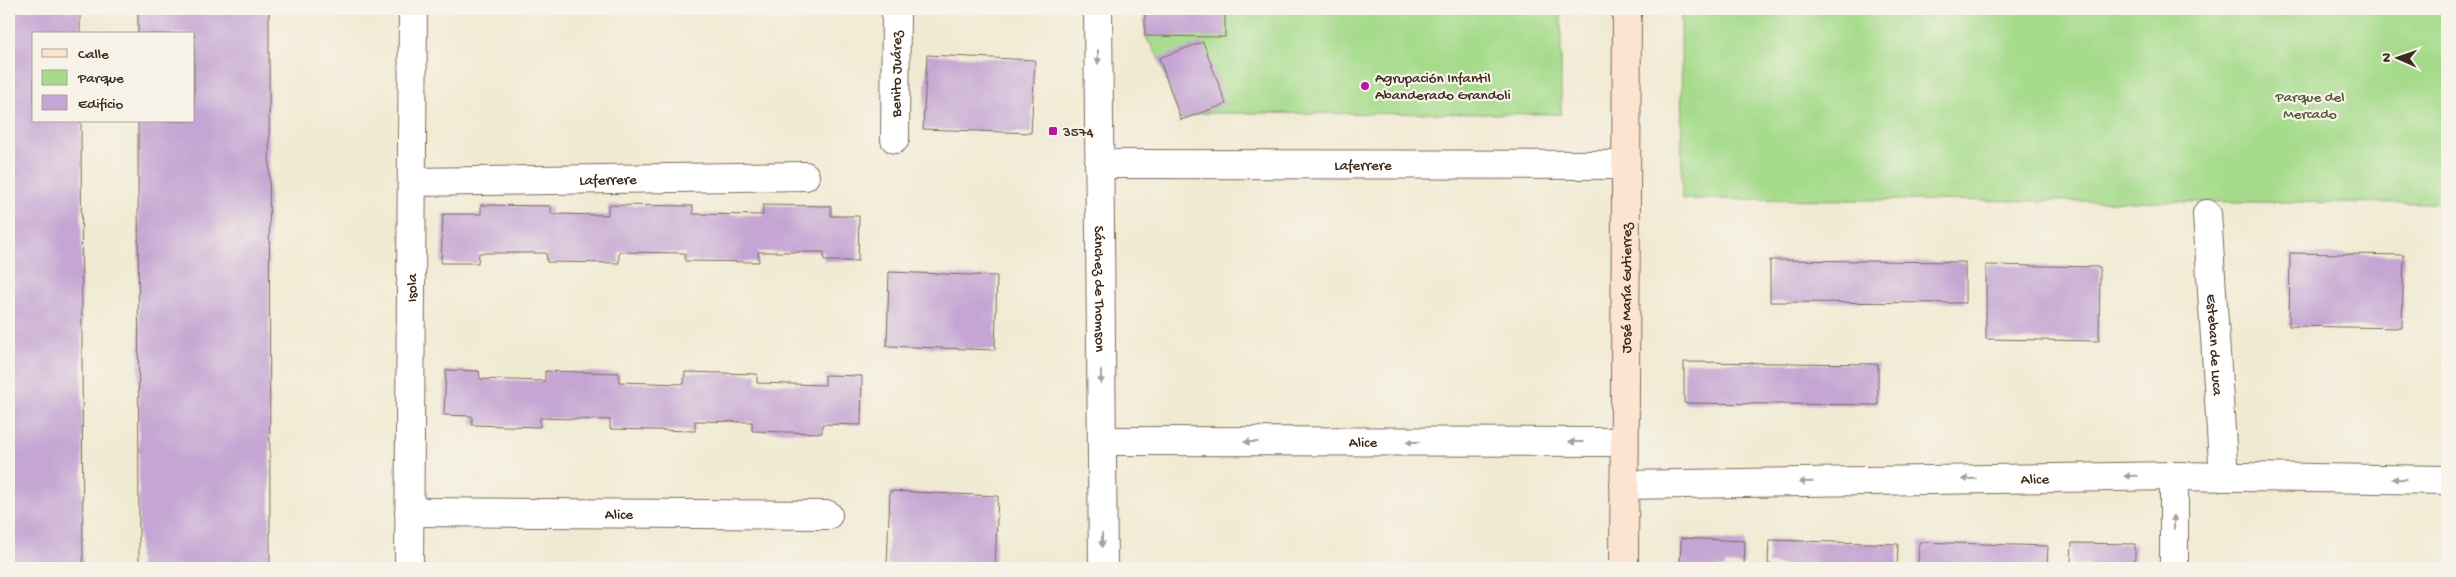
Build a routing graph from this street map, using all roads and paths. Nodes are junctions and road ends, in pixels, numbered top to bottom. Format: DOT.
graph roads {
  1 [pos="413,9"];
  2 [pos="896,9"];
  3 [pos="1098,9"];
  4 [pos="1627,9"];
  5 [pos="895,139"];
  6 [pos="1099,164"];
  7 [pos="1626,165"];
  8 [pos="805,176"];
  9 [pos="412,182"];
  10 [pos="2207,214"];
  11 [pos="1102,441"];
  12 [pos="1624,442"];
  13 [pos="2174,476"];
  14 [pos="2224,477"];
  15 [pos="2447,480"];
  16 [pos="1624,484"];
  17 [pos="409,512"];
  18 [pos="828,515"];
  19 [pos="409,568"];
  20 [pos="1103,568"];
  21 [pos="1624,568"];
  22 [pos="2174,568"];
  1 -- 9 [label="street, Isola"];
  2 -- 5 [label="street, Benito Juárez"];
  3 -- 6 [label="street, Sánchez de Thomson, one-way"];
  4 -- 7 [label="street, José María Gutierrez"];
  6 -- 7 [label="street, Laferrere"];
  6 -- 11 [label="street, Sánchez de Thomson, one-way"];
  7 -- 12 [label="street, José María Gutierrez"];
  8 -- 9 [label="street, Laferrere"];
  9 -- 17 [label="street, Isola"];
  10 -- 14 [label="street, Esteban de Luca"];
  12 -- 11 [label="street, Alice, one-way"];
  11 -- 20 [label="street, Sánchez de Thomson, one-way"];
  12 -- 16 [label="street, José María Gutierrez"];
  13 -- 14 [label="street, Alice"];
  13 -- 16 [label="street, Alice, one-way"];
  22 -- 13 [label="street, one-way"];
  15 -- 14 [label="street, Alice, one-way"];
  16 -- 21 [label="street, José María Gutierrez"];
  17 -- 18 [label="street, Alice"];
  17 -- 19 [label="street, Isola"];
}
